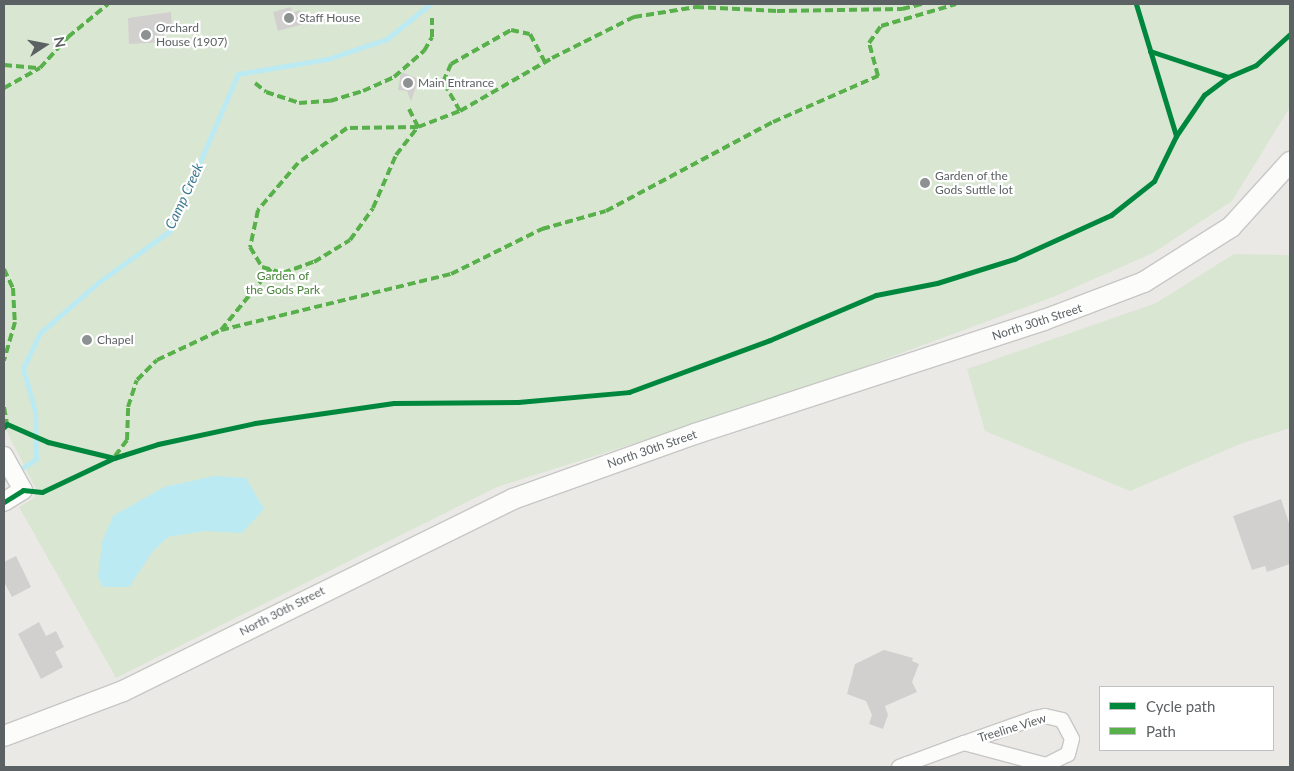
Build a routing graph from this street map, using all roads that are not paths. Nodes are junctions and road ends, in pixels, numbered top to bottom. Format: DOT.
graph roads {
  1 [pos="1290,162"];
  2 [pos="4,455"];
  3 [pos="4,502"];
  4 [pos="4,736"];
  5 [pos="964,743"];
  6 [pos="899,767"];
  1 -- 4 [label="main road, North 30th Street"];
  2 -- 3 [label="street"];
  5 -- 5 [label="street, Treeline View"];
  5 -- 6 [label="street, Treeline View"];
}
